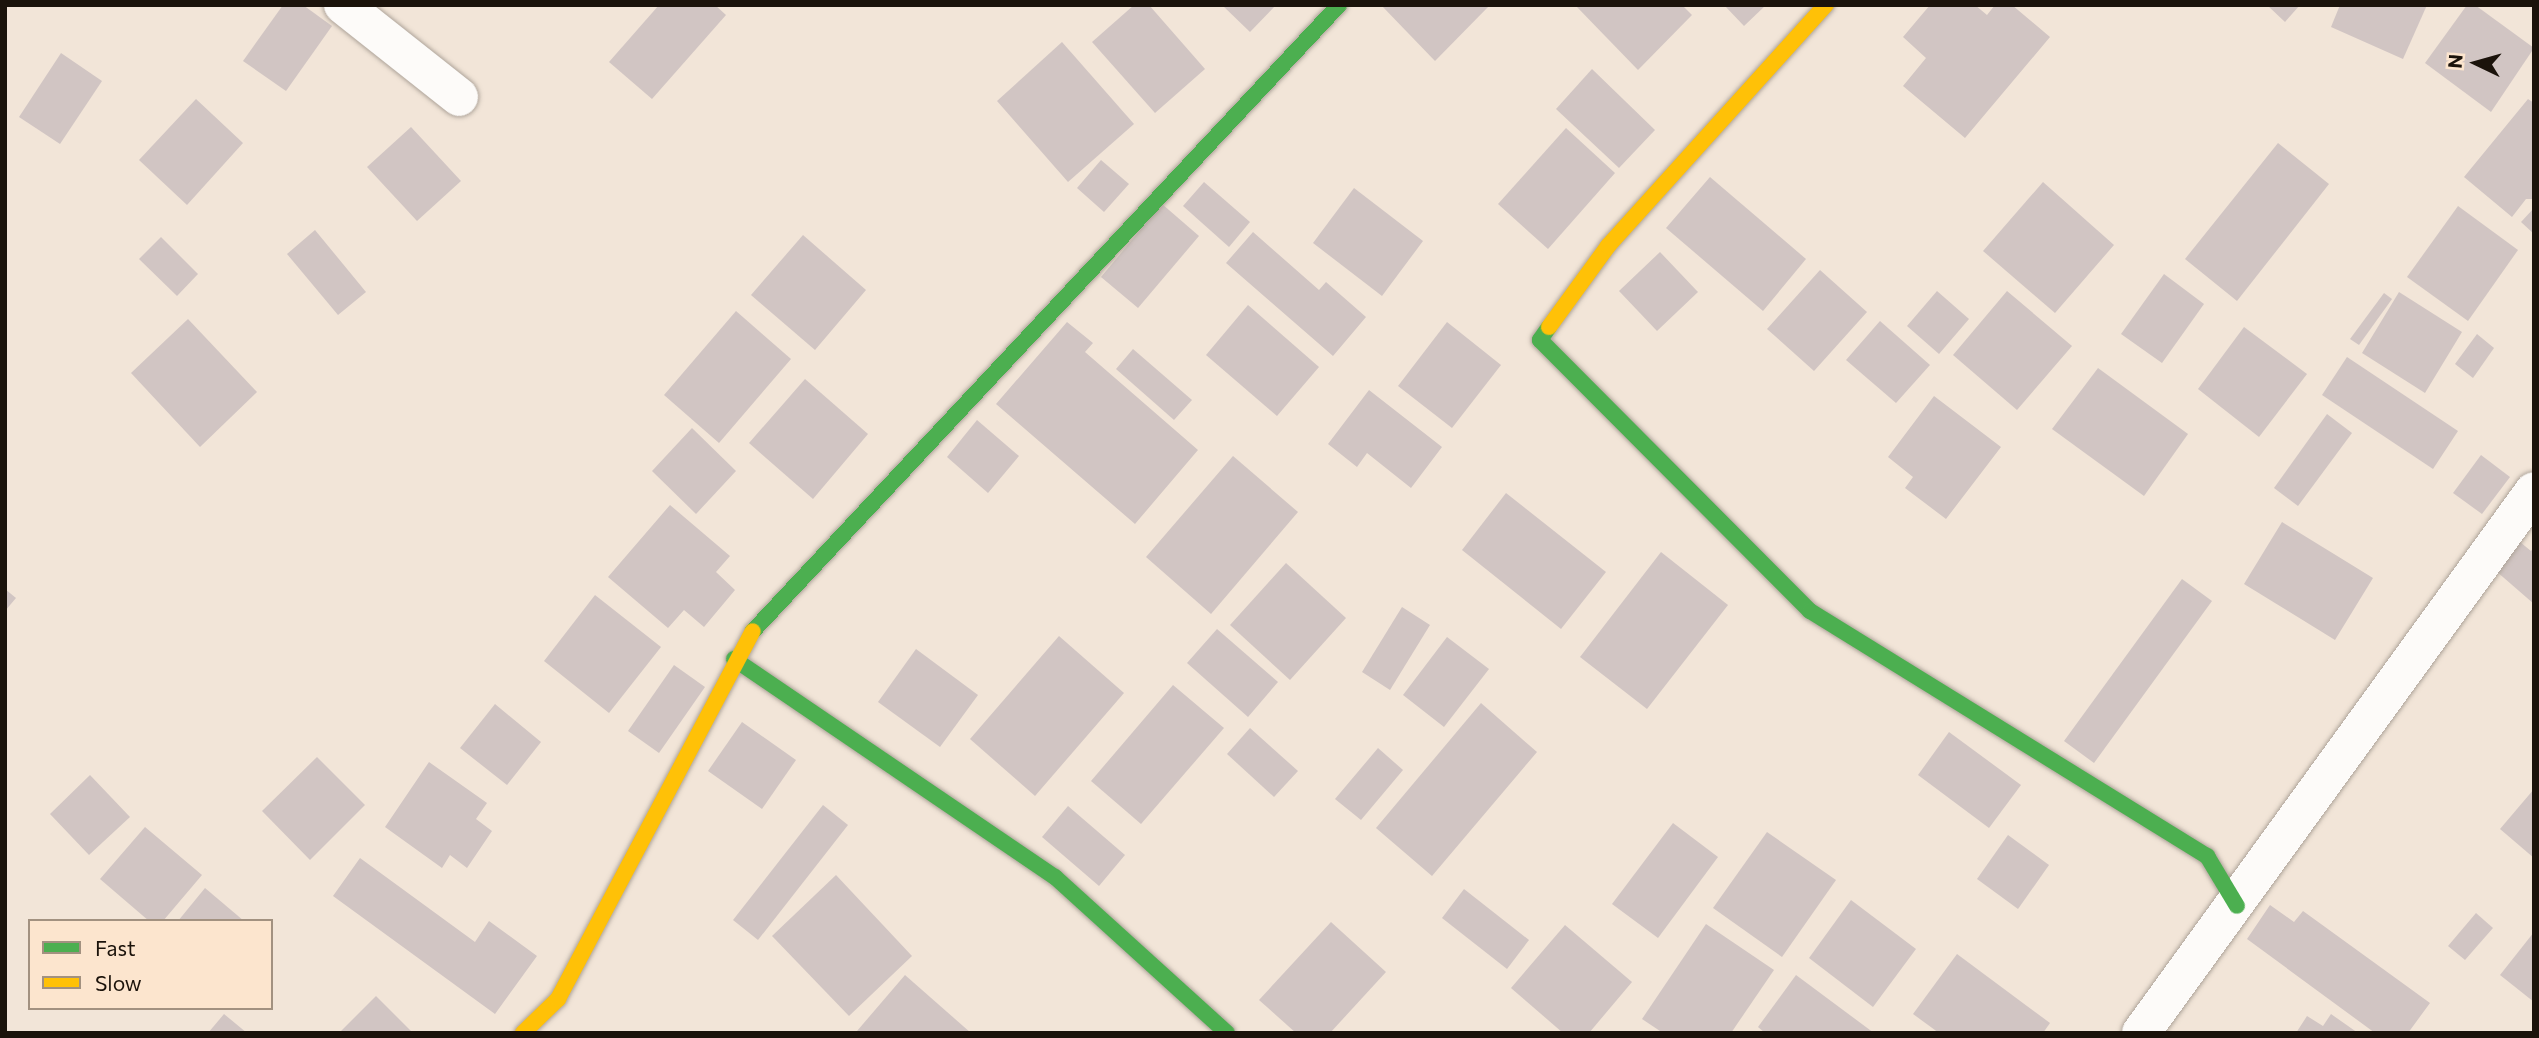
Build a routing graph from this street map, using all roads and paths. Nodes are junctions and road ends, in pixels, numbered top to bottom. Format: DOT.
graph roads {
  1 [pos="343,5"];
  2 [pos="1339,5"];
  3 [pos="1826,5"];
  4 [pos="459,97"];
  5 [pos="2534,491"];
  6 [pos="734,659"];
  7 [pos="2237,906"];
  8 [pos="523,1033"];
  9 [pos="1227,1033"];
  10 [pos="2141,1033"];
  1 -- 4 [label="street"];
  2 -- 6 [label="street"];
  3 -- 7 [label="street"];
  5 -- 7 [label="street"];
  6 -- 8 [label="street"];
  6 -- 9 [label="street"];
  7 -- 10 [label="street"];
}
